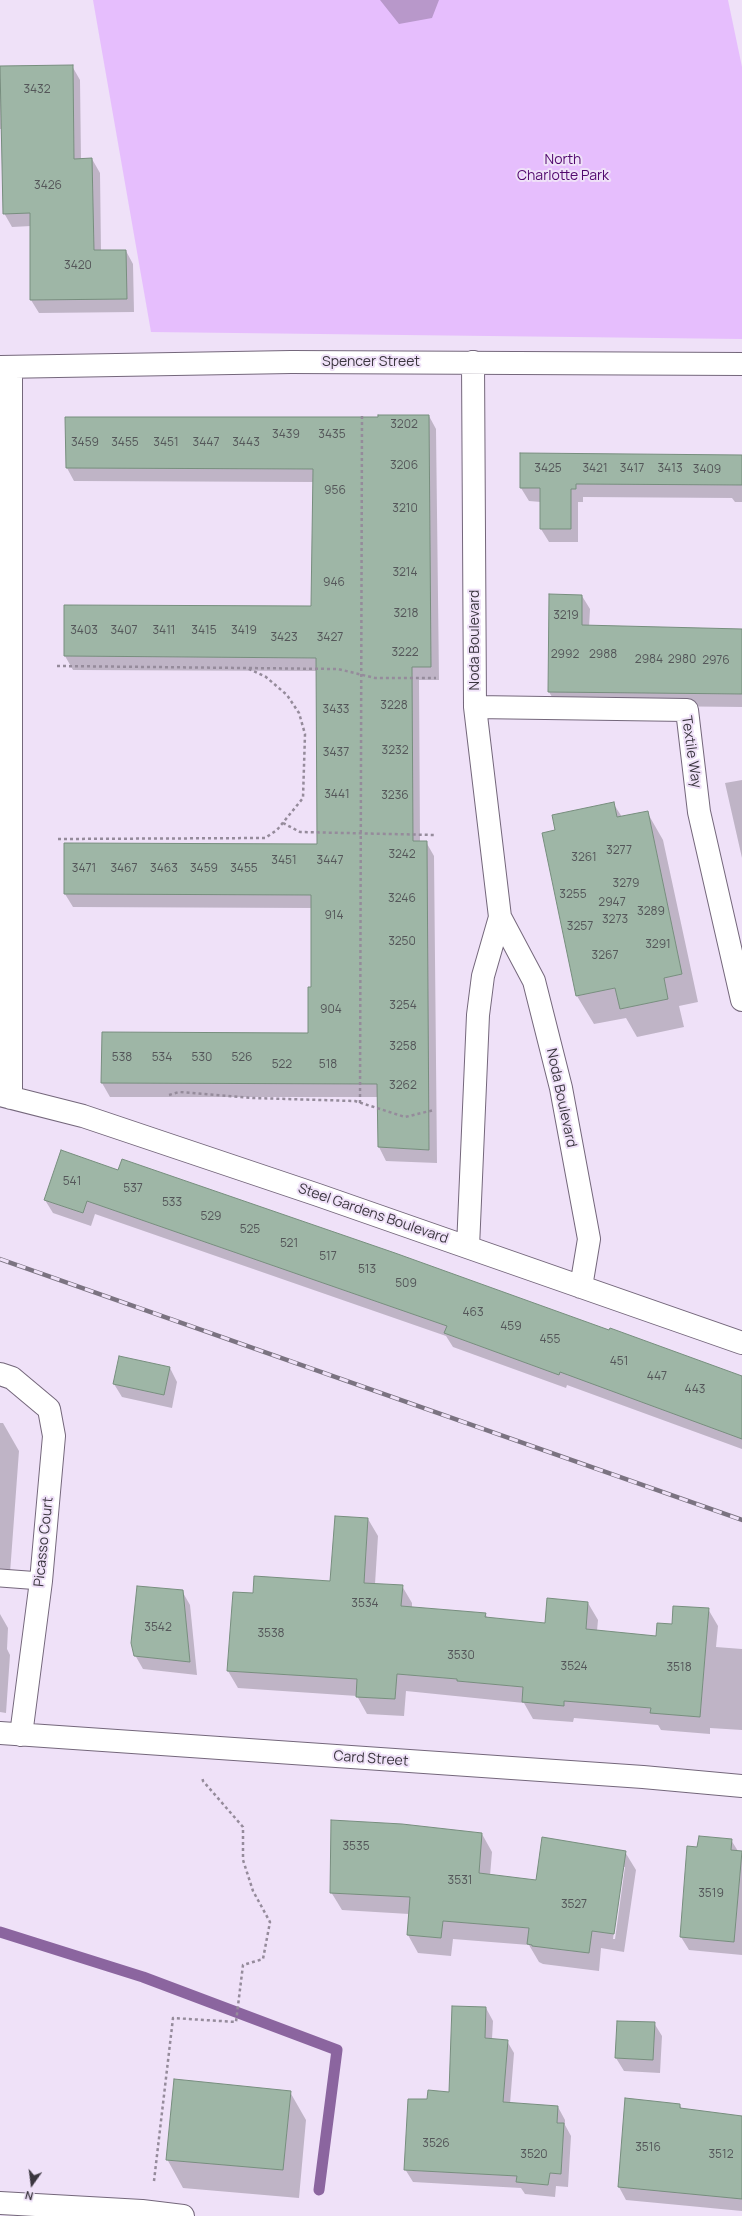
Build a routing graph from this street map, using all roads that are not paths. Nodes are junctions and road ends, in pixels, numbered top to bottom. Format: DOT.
graph roads {
  1 [pos="473,362"];
  2 [pos="742,364"];
  3 [pos="6,367"];
  4 [pos="475,707"];
  5 [pos="500,917"];
  6 [pos="742,1000"];
  7 [pos="5,1097"];
  8 [pos="468,1248"];
  9 [pos="581,1287"];
  10 [pos="742,1343"];
  11 [pos="0,1374"];
  12 [pos="0,1578"];
  13 [pos="41,1581"];
  14 [pos="10,1734"];
  15 [pos="742,1786"];
  16 [pos="0,2203"];
  17 [pos="142,2214"];
  18 [pos="183,2216"];
  1 -- 2 [label="street, Spencer Street"];
  1 -- 3 [label="street, Spencer Street"];
  1 -- 4 [label="street, Noda Boulevard"];
  3 -- 7 [label="street"];
  4 -- 5 [label="street, Noda Boulevard"];
  4 -- 6 [label="street, Textile Way"];
  5 -- 8 [label="street, Noda Boulevard"];
  5 -- 9 [label="street, Noda Boulevard"];
  7 -- 8 [label="street, Steel Gardens Boulevard"];
  8 -- 9 [label="street, Steel Gardens Boulevard"];
  9 -- 10 [label="street, Steel Gardens Boulevard"];
  11 -- 13 [label="street, Picasso Court"];
  12 -- 13 [label="lane"];
  13 -- 14 [label="street, Picasso Court"];
  14 -- 15 [label="street, Card Street"];
  16 -- 17 [label="street"];
  17 -- 18 [label="street"];
}
